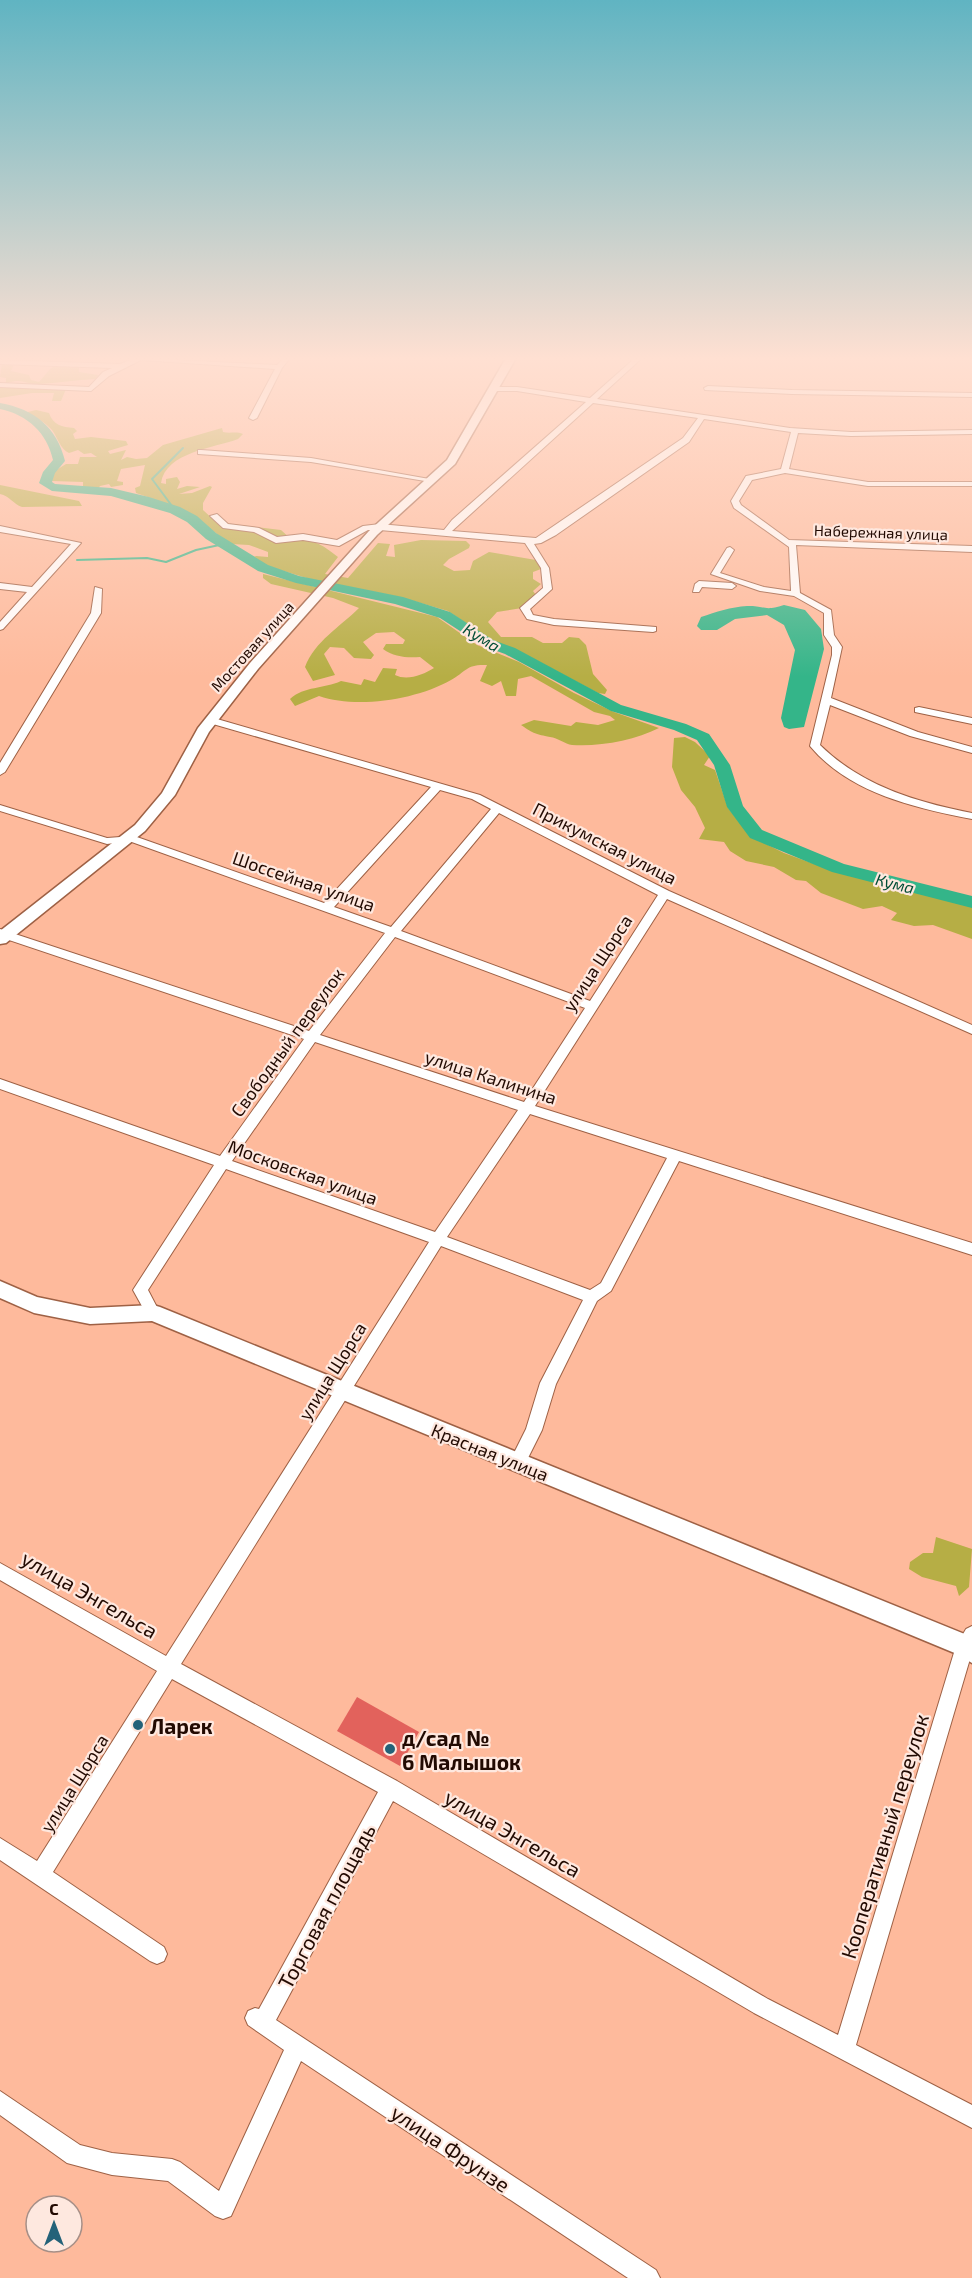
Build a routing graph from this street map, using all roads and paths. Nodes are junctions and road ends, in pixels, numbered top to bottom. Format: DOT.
graph roads {
  1 [pos="337,464"];
  2 [pos="448,464"];
  3 [pos="519,464"];
  4 [pos="651,464"];
  5 [pos="787,464"];
  6 [pos="785,471"];
  7 [pos="431,480"];
  8 [pos="972,484"];
  9 [pos="214,516"];
  10 [pos="0,529"];
  11 [pos="376,530"];
  12 [pos="446,533"];
  13 [pos="528,541"];
  14 [pos="788,542"];
  15 [pos="972,549"];
  16 [pos="730,550"];
  17 [pos="0,586"];
  18 [pos="98,589"];
  19 [pos="33,590"];
  20 [pos="696,590"];
  21 [pos="780,593"];
  22 [pos="796,594"];
  23 [pos="0,627"];
  24 [pos="653,629"];
  25 [pos="827,700"];
  26 [pos="919,710"];
  27 [pos="210,720"];
  28 [pos="972,721"];
  29 [pos="972,750"];
  30 [pos="0,772"];
  31 [pos="438,786"];
  32 [pos="0,808"];
  33 [pos="497,808"];
  34 [pos="972,816"];
  35 [pos="130,838"];
  36 [pos="665,894"];
  37 [pos="325,909"];
  38 [pos="393,932"];
  39 [pos="2,936"];
  40 [pos="592,1006"];
  41 [pos="972,1030"];
  42 [pos="312,1037"];
  43 [pos="0,1084"];
  44 [pos="527,1108"];
  45 [pos="675,1155"];
  46 [pos="222,1162"];
  47 [pos="438,1239"];
  48 [pos="972,1249"];
  49 [pos="0,1289"];
  50 [pos="592,1297"];
  51 [pos="153,1312"];
  52 [pos="343,1391"];
  53 [pos="517,1463"];
  54 [pos="0,1571"];
  55 [pos="970,1644"];
  56 [pos="168,1667"];
  57 [pos="390,1788"];
  58 [pos="0,1848"];
  59 [pos="40,1874"];
  60 [pos="157,1954"];
  61 [pos="259,2020"];
  62 [pos="297,2045"];
  63 [pos="844,2051"];
  64 [pos="0,2102"];
  65 [pos="972,2117"];
  66 [pos="648,2278"];
  1 -- 7 [label="street"];
  2 -- 7 [label="main road, Мостовая улица"];
  3 -- 12 [label="street"];
  4 -- 13 [label="street"];
  5 -- 6 [label="street"];
  6 -- 8 [label="street"];
  6 -- 14 [label="street"];
  7 -- 11 [label="main road, Мостовая улица"];
  9 -- 11 [label="street"];
  10 -- 19 [label="street"];
  11 -- 12 [label="street"];
  11 -- 27 [label="main road, Мостовая улица"];
  12 -- 13 [label="street"];
  13 -- 24 [label="street"];
  14 -- 15 [label="street, Набережная улица"];
  14 -- 22 [label="street"];
  16 -- 21 [label="street"];
  17 -- 19 [label="street"];
  18 -- 30 [label="street"];
  19 -- 23 [label="street"];
  20 -- 21 [label="street"];
  21 -- 22 [label="street"];
  22 -- 25 [label="street"];
  25 -- 29 [label="street"];
  25 -- 34 [label="street"];
  26 -- 28 [label="street"];
  27 -- 31 [label="street, Прикумская улица"];
  27 -- 35 [label="main road, Мостовая улица"];
  31 -- 33 [label="street, Прикумская улица"];
  31 -- 37 [label="street"];
  32 -- 35 [label="street, Шоссейная улица"];
  33 -- 36 [label="street, Прикумская улица"];
  33 -- 38 [label="street, Свободный переулок"];
  35 -- 37 [label="street, Шоссейная улица"];
  35 -- 39 [label="main road, Мостовая улица"];
  36 -- 40 [label="street, улица Щорса"];
  36 -- 41 [label="street, Прикумская улица"];
  37 -- 38 [label="street, Шоссейная улица"];
  38 -- 40 [label="street, Шоссейная улица"];
  38 -- 42 [label="street, Свободный переулок"];
  39 -- 42 [label="street, улица Калинина"];
  40 -- 44 [label="street, улица Щорса"];
  42 -- 44 [label="street, улица Калинина"];
  42 -- 46 [label="street, Свободный переулок"];
  43 -- 46 [label="street, Московская улица"];
  44 -- 45 [label="street, улица Калинина"];
  44 -- 47 [label="street, улица Щорса"];
  45 -- 48 [label="street, улица Калинина"];
  45 -- 50 [label="street"];
  46 -- 47 [label="street, Московская улица"];
  46 -- 51 [label="street, Свободный переулок"];
  47 -- 50 [label="street, Московская улица"];
  47 -- 52 [label="street, улица Щорса"];
  49 -- 51 [label="main road, Красная улица"];
  50 -- 53 [label="street"];
  51 -- 52 [label="main road, Красная улица"];
  52 -- 53 [label="main road, Красная улица"];
  52 -- 56 [label="street, улица Щорса"];
  53 -- 55 [label="main road, Красная улица"];
  54 -- 56 [label="street, улица Энгельса"];
  55 -- 63 [label="street, Кооперативный переулок"];
  56 -- 57 [label="street, улица Энгельса"];
  56 -- 59 [label="street, улица Щорса"];
  57 -- 61 [label="street, Торговая площадь"];
  57 -- 63 [label="street, улица Энгельса"];
  58 -- 59 [label="street"];
  59 -- 60 [label="street"];
  61 -- 62 [label="street, улица Фрунзе"];
  62 -- 64 [label="street"];
  62 -- 66 [label="street, улица Фрунзе"];
  63 -- 65 [label="street, улица Энгельса"];
}
